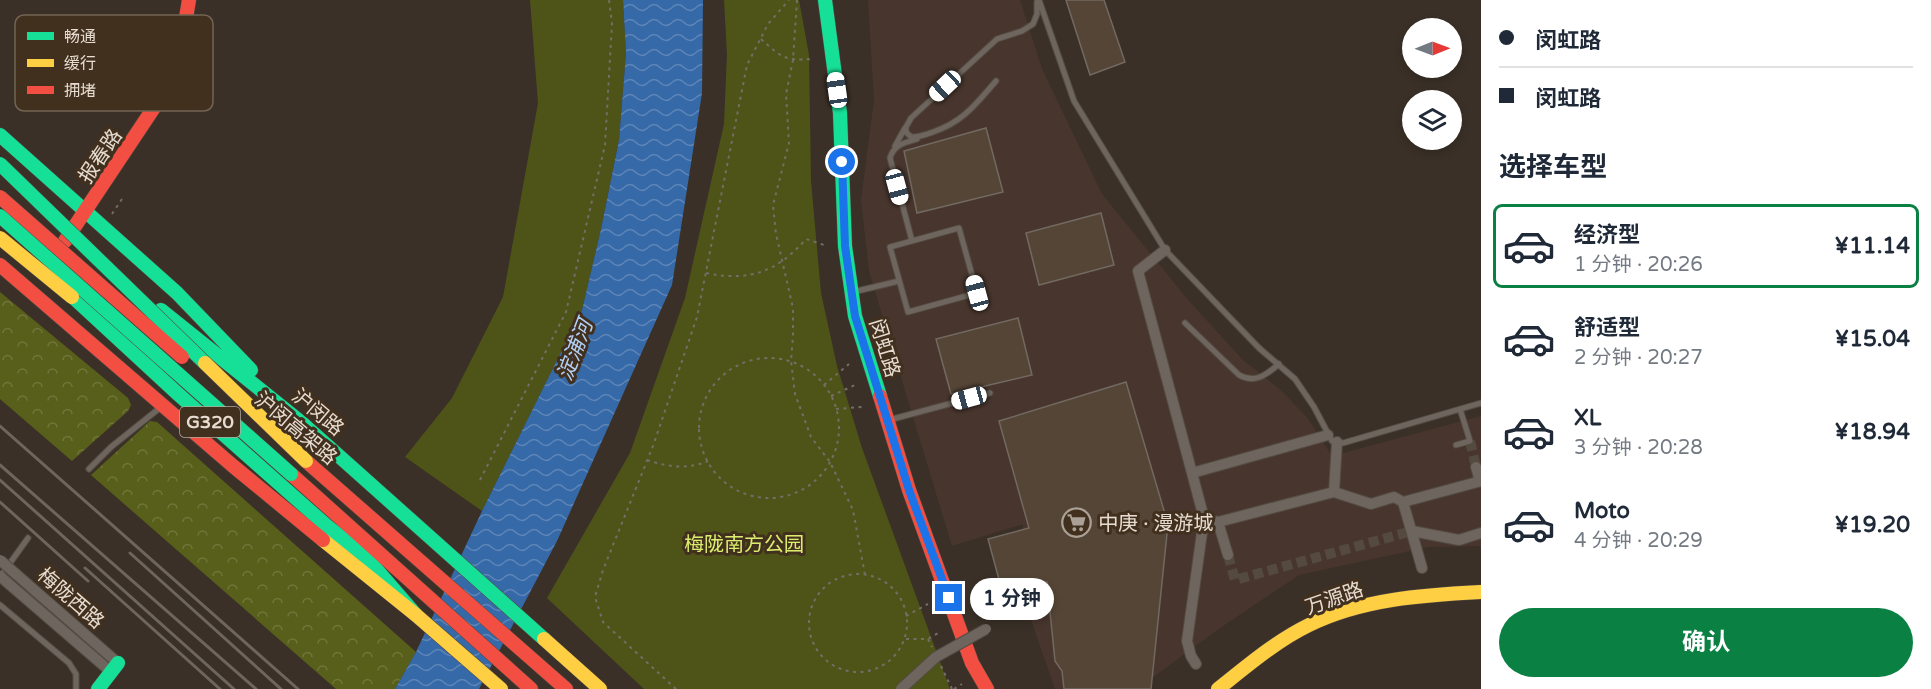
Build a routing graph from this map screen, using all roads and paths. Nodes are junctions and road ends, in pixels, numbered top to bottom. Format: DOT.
graph roads {
  1 [pos="189,0"];
  2 [pos="609,0"];
  3 [pos="789,0"];
  4 [pos="797,0"];
  5 [pos="825,0"];
  6 [pos="1038,0"];
  7 [pos="188,15"];
  8 [pos="761,39"];
  9 [pos="812,59"];
  10 [pos="794,60"];
  11 [pos="996,81"];
  12 [pos="154,111"];
  13 [pos="908,124"];
  14 [pos="0,135"];
  15 [pos="921,137"];
  16 [pos="892,150"];
  17 [pos="0,164"];
  18 [pos="0,177"];
  19 [pos="0,197"];
  20 [pos="87,210"];
  21 [pos="0,216"];
  22 [pos="0,231"];
  23 [pos="69,236"];
  24 [pos="0,238"];
  25 [pos="912,241"];
  26 [pos="824,245"];
  27 [pos="1165,250"];
  28 [pos="783,261"];
  29 [pos="0,265"];
  30 [pos="43,269"];
  31 [pos="706,273"];
  32 [pos="900,281"];
  33 [pos="28,289"];
  34 [pos="851,292"];
  35 [pos="1185,323"];
  36 [pos="791,361"];
  37 [pos="849,363"];
  38 [pos="1279,364"];
  39 [pos="824,385"];
  40 [pos="855,385"];
  41 [pos="990,393"];
  42 [pos="831,396"];
  43 [pos="1481,403"];
  44 [pos="162,406"];
  45 [pos="862,406"];
  46 [pos="836,409"];
  47 [pos="1460,409"];
  48 [pos="887,420"];
  49 [pos="302,423"];
  50 [pos="1333,438"];
  51 [pos="1456,445"];
  52 [pos="647,460"];
  53 [pos="306,461"];
  54 [pos="708,461"];
  55 [pos="830,462"];
  56 [pos="1476,467"];
  57 [pos="89,469"];
  58 [pos="1192,473"];
  59 [pos="291,474"];
  60 [pos="480,480"];
  61 [pos="1480,481"];
  62 [pos="1334,492"];
  63 [pos="1404,502"];
  64 [pos="1204,518"];
  65 [pos="1218,522"];
  66 [pos="1184,523"];
  67 [pos="1412,531"];
  68 [pos="1481,533"];
  69 [pos="28,538"];
  70 [pos="1228,555"];
  71 [pos="0,560"];
  72 [pos="1422,568"];
  73 [pos="866,575"];
  74 [pos="3,579"];
  75 [pos="1481,592"];
  76 [pos="928,604"];
  77 [pos="0,605"];
  78 [pos="416,615"];
  79 [pos="906,616"];
  80 [pos="986,630"];
  81 [pos="940,632"];
  82 [pos="904,639"];
  83 [pos="936,657"];
  84 [pos="1196,664"];
  85 [pos="114,668"];
  86 [pos="962,684"];
  87 [pos="76,689"];
  88 [pos="98,689"];
  89 [pos="501,689"];
  90 [pos="531,689"];
  91 [pos="566,689"];
  92 [pos="600,689"];
  93 [pos="676,689"];
  94 [pos="901,689"];
  95 [pos="953,689"];
  96 [pos="987,689"];
  97 [pos="1218,689"];
  1 -- 7 [label="main road, 报春路"];
  2 -- 60 [label="path"];
  3 -- 8 [label="path"];
  4 -- 10 [label="path"];
  5 -- 34 [label="main road, 闵虹路"];
  6 -- 13 [label="lane"];
  6 -- 27 [label="lane"];
  8 -- 10 [label="path"];
  8 -- 31 [label="path"];
  9 -- 10 [label="path"];
  10 -- 28 [label="path"];
  11 -- 15 [label="lane"];
  12 -- 20 [label="main road, 报春路"];
  13 -- 15 [label="lane"];
  13 -- 16 [label="lane"];
  14 -- 20 [label="main road"];
  15 -- 16 [label="lane"];
  16 -- 25 [label="lane"];
  17 -- 53 [label="main road, bridge"];
  18 -- 23 [label="main road, 沪闵路 / G320"];
  19 -- 53 [label="main road, 沪闵高架路, bridge"];
  20 -- 23 [label="main road, 报春路"];
  20 -- 49 [label="main road"];
  21 -- 59 [label="main road, 沪闵高架路, bridge"];
  22 -- 30 [label="main road, G320"];
  23 -- 30 [label="main road, 报春路"];
  23 -- 49 [label="main road, 沪闵路 / G320"];
  24 -- 59 [label="main road, bridge"];
  25 -- 32 [label="lane"];
  25 -- 32 [label="lane"];
  26 -- 28 [label="path"];
  27 -- 38 [label="lane"];
  27 -- 58 [label="street"];
  28 -- 31 [label="path"];
  28 -- 36 [label="path"];
  29 -- 33 [label="main road"];
  30 -- 33 [label="main road, 报春路"];
  30 -- 78 [label="main road, G320"];
  31 -- 52 [label="path"];
  32 -- 34 [label="lane"];
  33 -- 44 [label="main road"];
  34 -- 48 [label="main road, 闵虹路"];
  35 -- 38 [label="lane"];
  36 -- 39 [label="path"];
  36 -- 54 [label="path"];
  36 -- 55 [label="path"];
  37 -- 39 [label="path"];
  38 -- 50 [label="lane"];
  39 -- 42 [label="path"];
  40 -- 42 [label="path"];
  41 -- 48 [label="lane"];
  42 -- 46 [label="path"];
  43 -- 47 [label="lane"];
  44 -- 57 [label="lane"];
  44 -- 78 [label="main road"];
  45 -- 46 [label="path"];
  46 -- 55 [label="path"];
  47 -- 50 [label="lane"];
  47 -- 51 [label="lane"];
  48 -- 96 [label="main road, 闵虹路"];
  49 -- 92 [label="main road, 沪闵路 / G320"];
  50 -- 58 [label="street"];
  50 -- 62 [label="street"];
  52 -- 54 [label="path"];
  52 -- 93 [label="path"];
  53 -- 91 [label="main road, 沪闵高架路"];
  54 -- 55 [label="path"];
  55 -- 73 [label="path"];
  56 -- 61 [label="street"];
  58 -- 64 [label="street"];
  59 -- 90 [label="main road, 沪闵高架路"];
  61 -- 63 [label="street"];
  62 -- 63 [label="street"];
  62 -- 65 [label="street"];
  63 -- 67 [label="street"];
  64 -- 65 [label="street"];
  64 -- 66 [label="street"];
  64 -- 84 [label="street"];
  65 -- 70 [label="street"];
  67 -- 68 [label="street"];
  67 -- 72 [label="street"];
  69 -- 74 [label="lane"];
  71 -- 85 [label="street, 梅陇西路, bridge"];
  73 -- 79 [label="path"];
  73 -- 82 [label="path"];
  74 -- 85 [label="street, 梅陇西路"];
  75 -- 97 [label="main road, 万源路"];
  76 -- 79 [label="path"];
  77 -- 87 [label="lane"];
  78 -- 89 [label="main road, G320"];
  79 -- 82 [label="path"];
  80 -- 83 [label="street, bridge"];
  81 -- 82 [label="path"];
  83 -- 94 [label="street, bridge"];
  83 -- 95 [label="path"];
  85 -- 88 [label="main road"];
  86 -- 95 [label="path"];
}
